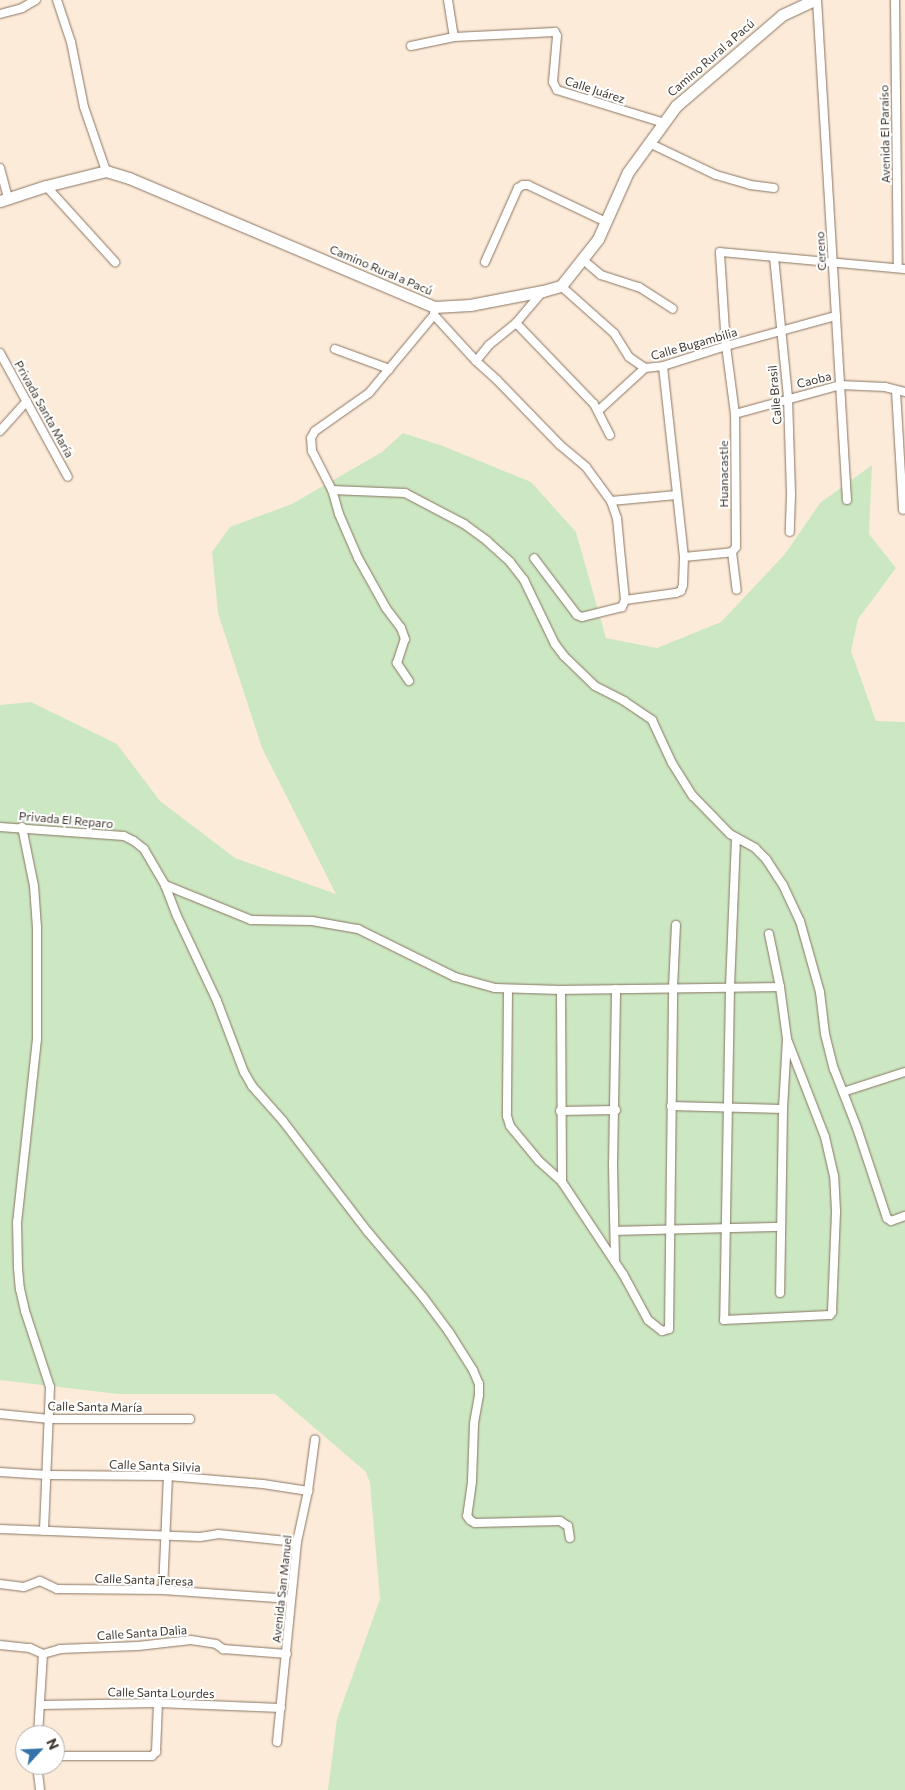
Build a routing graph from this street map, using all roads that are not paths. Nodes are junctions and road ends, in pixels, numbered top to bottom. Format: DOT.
graph roads {
  1 [pos="36,0"];
  2 [pos="57,0"];
  3 [pos="448,0"];
  4 [pos="814,0"];
  5 [pos="818,0"];
  6 [pos="895,0"];
  7 [pos="0,14"];
  8 [pos="454,37"];
  9 [pos="411,46"];
  10 [pos="664,123"];
  11 [pos="649,143"];
  12 [pos="0,168"];
  13 [pos="106,172"];
  14 [pos="46,186"];
  15 [pos="774,188"];
  16 [pos="4,199"];
  17 [pos="606,222"];
  18 [pos="774,257"];
  19 [pos="582,259"];
  20 [pos="832,261"];
  21 [pos="115,262"];
  22 [pos="485,262"];
  23 [pos="901,269"];
  24 [pos="561,286"];
  25 [pos="543,291"];
  26 [pos="673,309"];
  27 [pos="434,311"];
  28 [pos="836,316"];
  29 [pos="516,323"];
  30 [pos="780,332"];
  31 [pos="726,346"];
  32 [pos="334,349"];
  33 [pos="0,353"];
  34 [pos="476,362"];
  35 [pos="663,366"];
  36 [pos="645,368"];
  37 [pos="389,369"];
  38 [pos="840,385"];
  39 [pos="896,391"];
  40 [pos="905,392"];
  41 [pos="788,398"];
  42 [pos="27,401"];
  43 [pos="598,410"];
  44 [pos="735,414"];
  45 [pos="0,431"];
  46 [pos="610,435"];
  47 [pos="68,477"];
  48 [pos="332,490"];
  49 [pos="677,495"];
  50 [pos="848,500"];
  51 [pos="611,501"];
  52 [pos="903,510"];
  53 [pos="790,532"];
  54 [pos="732,552"];
  55 [pos="684,557"];
  56 [pos="534,558"];
  57 [pos="737,590"];
  58 [pos="625,600"];
  59 [pos="409,681"];
  60 [pos="0,826"];
  61 [pos="22,828"];
  62 [pos="736,838"];
  63 [pos="165,885"];
  64 [pos="676,924"];
  65 [pos="769,934"];
  66 [pos="780,987"];
  67 [pos="672,988"];
  68 [pos="730,988"];
  69 [pos="508,989"];
  70 [pos="616,989"];
  71 [pos="561,990"];
  72 [pos="787,1038"];
  73 [pos="905,1072"];
  74 [pos="843,1092"];
  75 [pos="671,1106"];
  76 [pos="727,1109"];
  77 [pos="783,1109"];
  78 [pos="616,1110"];
  79 [pos="560,1111"];
  80 [pos="562,1182"];
  81 [pos="905,1216"];
  82 [pos="780,1227"];
  83 [pos="724,1229"];
  84 [pos="670,1230"];
  85 [pos="615,1231"];
  86 [pos="614,1261"];
  87 [pos="780,1293"];
  88 [pos="0,1414"];
  89 [pos="50,1419"];
  90 [pos="190,1419"];
  91 [pos="315,1439"];
  92 [pos="0,1472"];
  93 [pos="47,1475"];
  94 [pos="168,1476"];
  95 [pos="308,1491"];
  96 [pos="0,1529"];
  97 [pos="44,1531"];
  98 [pos="166,1534"];
  99 [pos="570,1538"];
  100 [pos="297,1542"];
  101 [pos="0,1584"];
  102 [pos="164,1590"];
  103 [pos="291,1599"];
  104 [pos="0,1645"];
  105 [pos="43,1654"];
  106 [pos="287,1654"];
  107 [pos="158,1703"];
  108 [pos="41,1705"];
  109 [pos="281,1708"];
  110 [pos="39,1725"];
  111 [pos="277,1742"];
  112 [pos="65,1756"];
  113 [pos="39,1775"];
  114 [pos="40,1790"];
  1 -- 7 [label="street"];
  2 -- 13 [label="street"];
  3 -- 8 [label="street"];
  4 -- 10 [label="street, Camino Rural a Pacú"];
  5 -- 20 [label="street, Cereno"];
  6 -- 23 [label="street, Avenida El Paraíso"];
  8 -- 9 [label="street"];
  8 -- 10 [label="street, Calle Juárez"];
  10 -- 11 [label="street, Camino Rural a Pacú"];
  11 -- 15 [label="street"];
  11 -- 17 [label="street, Camino Rural a Pacú"];
  12 -- 16 [label="street"];
  13 -- 14 [label="street, Camino Rural a Pacú"];
  13 -- 27 [label="street, Camino Rural a Pacú"];
  14 -- 16 [label="street, Camino Rural a Pacú"];
  14 -- 21 [label="street"];
  17 -- 19 [label="street, Camino Rural a Pacú"];
  17 -- 22 [label="street"];
  18 -- 20 [label="street"];
  18 -- 30 [label="street, Calle Brasil"];
  18 -- 31 [label="street, Huanacastle"];
  19 -- 24 [label="street, Camino Rural a Pacú"];
  19 -- 26 [label="street"];
  20 -- 23 [label="street"];
  20 -- 28 [label="street, Cereno"];
  24 -- 25 [label="street, Camino Rural a Pacú"];
  24 -- 36 [label="street, Calle Bugambilia"];
  25 -- 27 [label="street, Camino Rural a Pacú"];
  25 -- 29 [label="street"];
  27 -- 34 [label="street"];
  27 -- 37 [label="street"];
  28 -- 30 [label="street, Calle Bugambilia"];
  28 -- 38 [label="street, Cereno"];
  29 -- 34 [label="street"];
  29 -- 43 [label="street"];
  30 -- 31 [label="street, Calle Bugambilia"];
  30 -- 41 [label="street, Calle Brasil"];
  31 -- 35 [label="street, Calle Bugambilia"];
  31 -- 44 [label="street, Huanacastle"];
  32 -- 37 [label="street"];
  33 -- 42 [label="street, Privada Santa María"];
  34 -- 51 [label="street"];
  35 -- 36 [label="street, Calle Bugambilia"];
  35 -- 49 [label="street"];
  36 -- 43 [label="street"];
  37 -- 48 [label="street"];
  38 -- 39 [label="street, Caoba"];
  38 -- 41 [label="street, Caoba"];
  38 -- 50 [label="street, Cereno"];
  39 -- 40 [label="street, Caoba"];
  39 -- 52 [label="street"];
  41 -- 44 [label="street, Caoba"];
  41 -- 53 [label="street, Calle Brasil"];
  42 -- 45 [label="street"];
  42 -- 47 [label="street, Privada Santa María"];
  43 -- 46 [label="street"];
  44 -- 54 [label="street, Huanacastle"];
  48 -- 59 [label="street"];
  48 -- 62 [label="street"];
  49 -- 51 [label="street"];
  49 -- 55 [label="street"];
  51 -- 58 [label="street"];
  54 -- 55 [label="street"];
  54 -- 57 [label="street, Huanacastle"];
  55 -- 58 [label="street"];
  56 -- 58 [label="street"];
  60 -- 61 [label="street, Privada El Reparo"];
  61 -- 63 [label="street, Privada El Reparo"];
  61 -- 89 [label="street"];
  62 -- 68 [label="street"];
  62 -- 74 [label="street"];
  63 -- 69 [label="street"];
  63 -- 99 [label="street, Privada El Reparo"];
  64 -- 67 [label="street"];
  65 -- 66 [label="street"];
  66 -- 68 [label="street"];
  66 -- 72 [label="street"];
  67 -- 68 [label="street"];
  67 -- 70 [label="street"];
  67 -- 75 [label="street"];
  68 -- 76 [label="street"];
  69 -- 71 [label="street"];
  69 -- 80 [label="street"];
  70 -- 71 [label="street"];
  70 -- 78 [label="street"];
  71 -- 79 [label="street"];
  72 -- 77 [label="street"];
  72 -- 83 [label="street"];
  73 -- 74 [label="street"];
  74 -- 81 [label="street"];
  75 -- 76 [label="street"];
  75 -- 84 [label="street"];
  76 -- 77 [label="street"];
  76 -- 83 [label="street"];
  77 -- 82 [label="street"];
  78 -- 79 [label="street"];
  78 -- 85 [label="street"];
  79 -- 80 [label="street"];
  80 -- 86 [label="street"];
  82 -- 83 [label="street"];
  82 -- 87 [label="street"];
  83 -- 84 [label="street"];
  84 -- 85 [label="street"];
  84 -- 86 [label="street"];
  85 -- 86 [label="street"];
  88 -- 89 [label="street, Calle Santa María"];
  89 -- 90 [label="street, Calle Santa María"];
  89 -- 93 [label="street"];
  91 -- 95 [label="street, Avenida San Manuel"];
  92 -- 93 [label="street, Calle Santa Silvia"];
  93 -- 94 [label="street, Calle Santa Silvia"];
  93 -- 97 [label="street"];
  94 -- 95 [label="street, Calle Santa Silvia"];
  94 -- 98 [label="street"];
  95 -- 100 [label="street, Avenida San Manuel"];
  96 -- 97 [label="street"];
  97 -- 98 [label="street"];
  98 -- 100 [label="street"];
  98 -- 102 [label="street"];
  100 -- 103 [label="street, Avenida San Manuel"];
  101 -- 102 [label="street, Calle Santa Teresa"];
  102 -- 103 [label="street, Calle Santa Teresa"];
  103 -- 106 [label="street, Avenida San Manuel"];
  104 -- 105 [label="street"];
  105 -- 106 [label="street, Calle Santa Dalia"];
  105 -- 108 [label="street"];
  106 -- 109 [label="street, Avenida San Manuel"];
  107 -- 108 [label="street, Calle Santa Lourdes"];
  107 -- 109 [label="street, Calle Santa Lourdes"];
  107 -- 112 [label="street"];
  108 -- 110 [label="street"];
  109 -- 111 [label="street, Avenida San Manuel"];
  113 -- 114 [label="street"];
}
